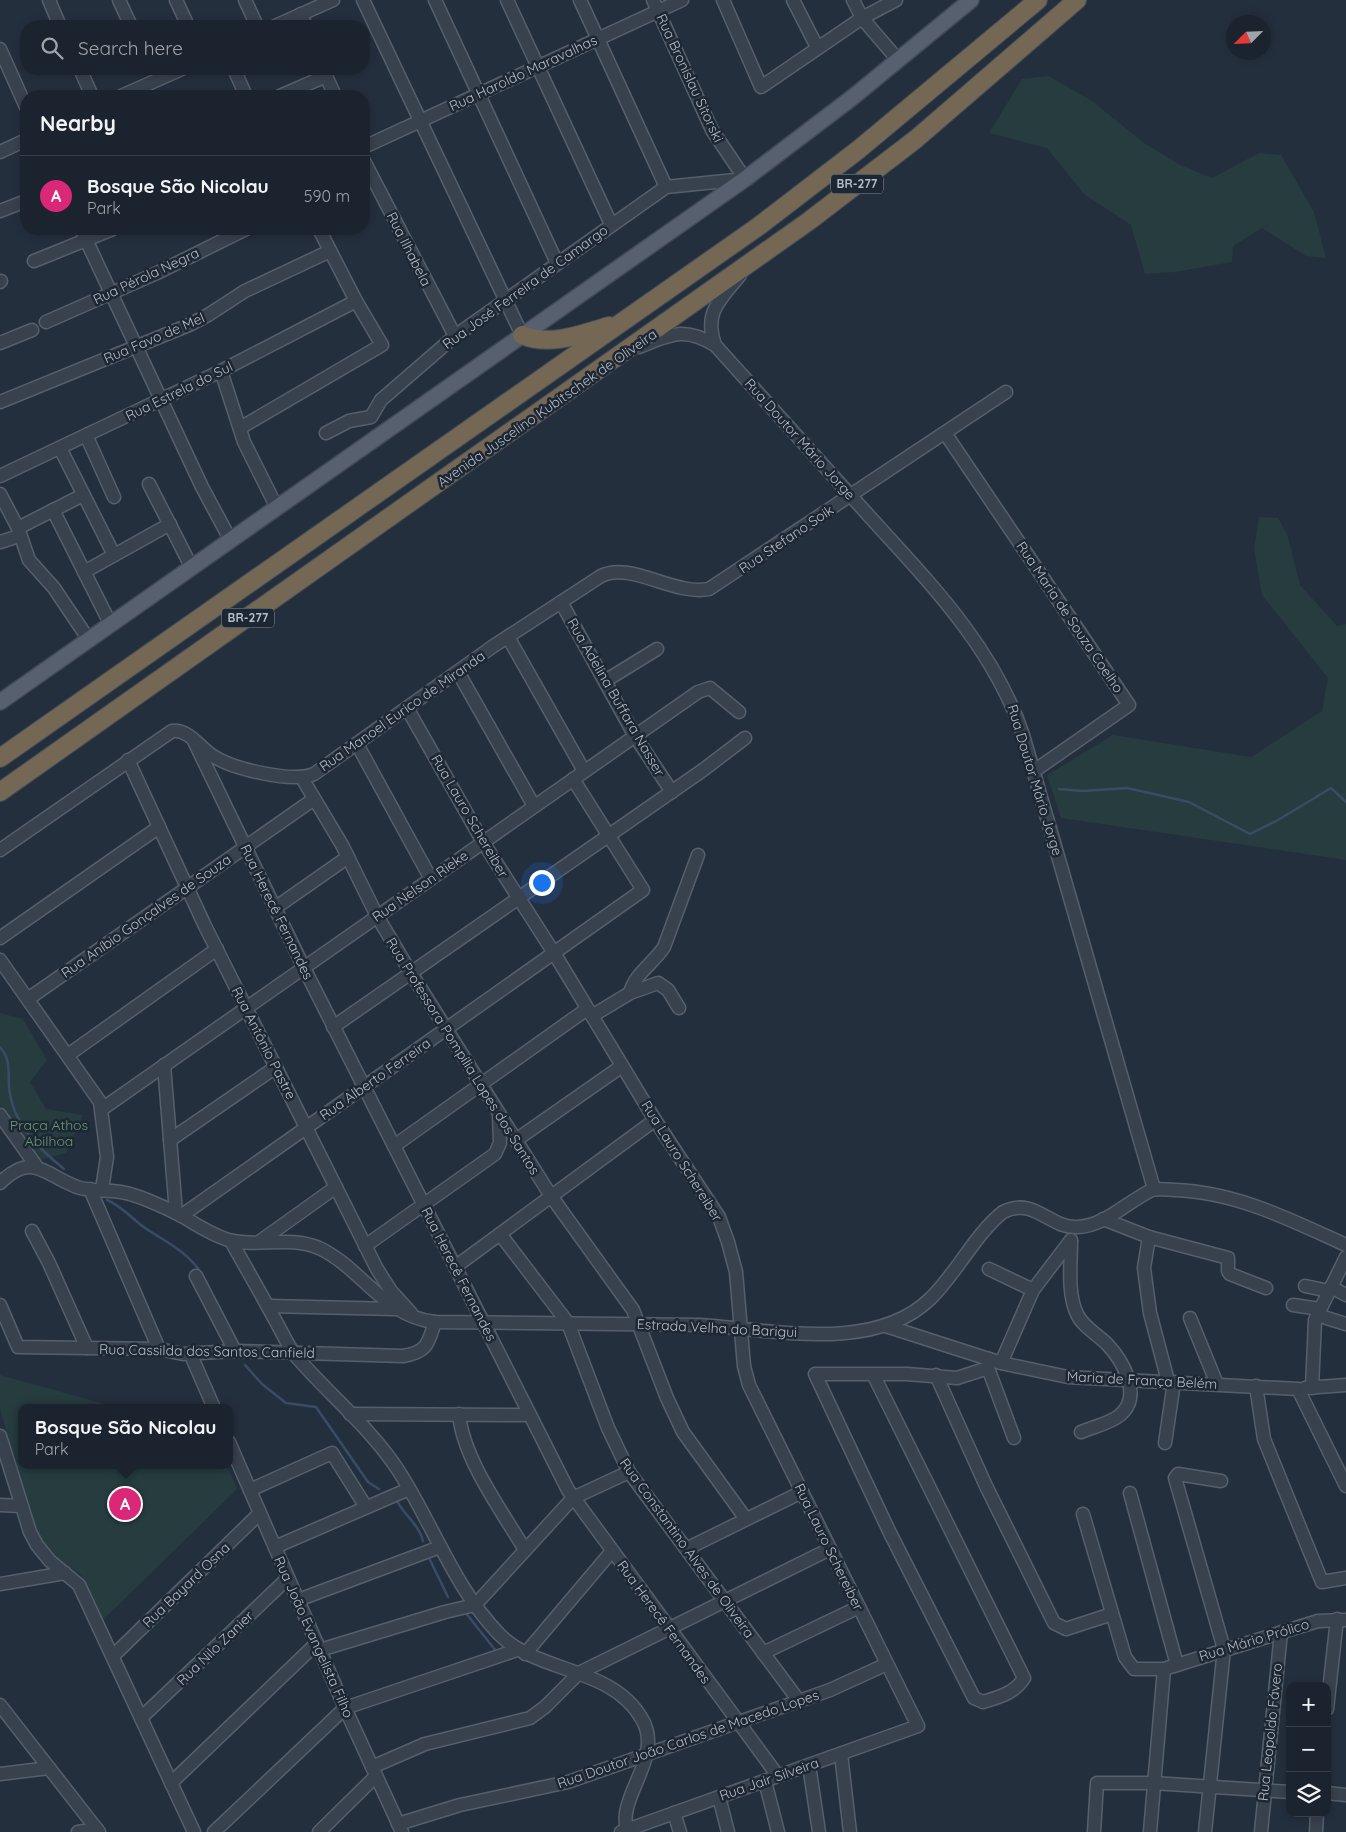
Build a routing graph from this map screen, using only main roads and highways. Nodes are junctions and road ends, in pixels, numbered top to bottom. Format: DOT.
graph roads {
  1 [pos="971,0"];
  2 [pos="1038,0"];
  3 [pos="1077,0"];
  4 [pos="626,320"];
  5 [pos="522,335"];
  6 [pos="0,702"];
  7 [pos="0,758"];
  8 [pos="0,792"];
  1 -- 5 [label="main road"];
  2 -- 4 [label="highway, Avenida Juscelino Kubitschek de Oliveira / BR-277"];
  3 -- 8 [label="highway, Avenida Juscelino Kubitschek de Oliveira / BR-277"];
  4 -- 5 [label="highway"];
  4 -- 7 [label="highway, Avenida Juscelino Kubitschek de Oliveira / BR-277"];
  5 -- 6 [label="main road"];
}
